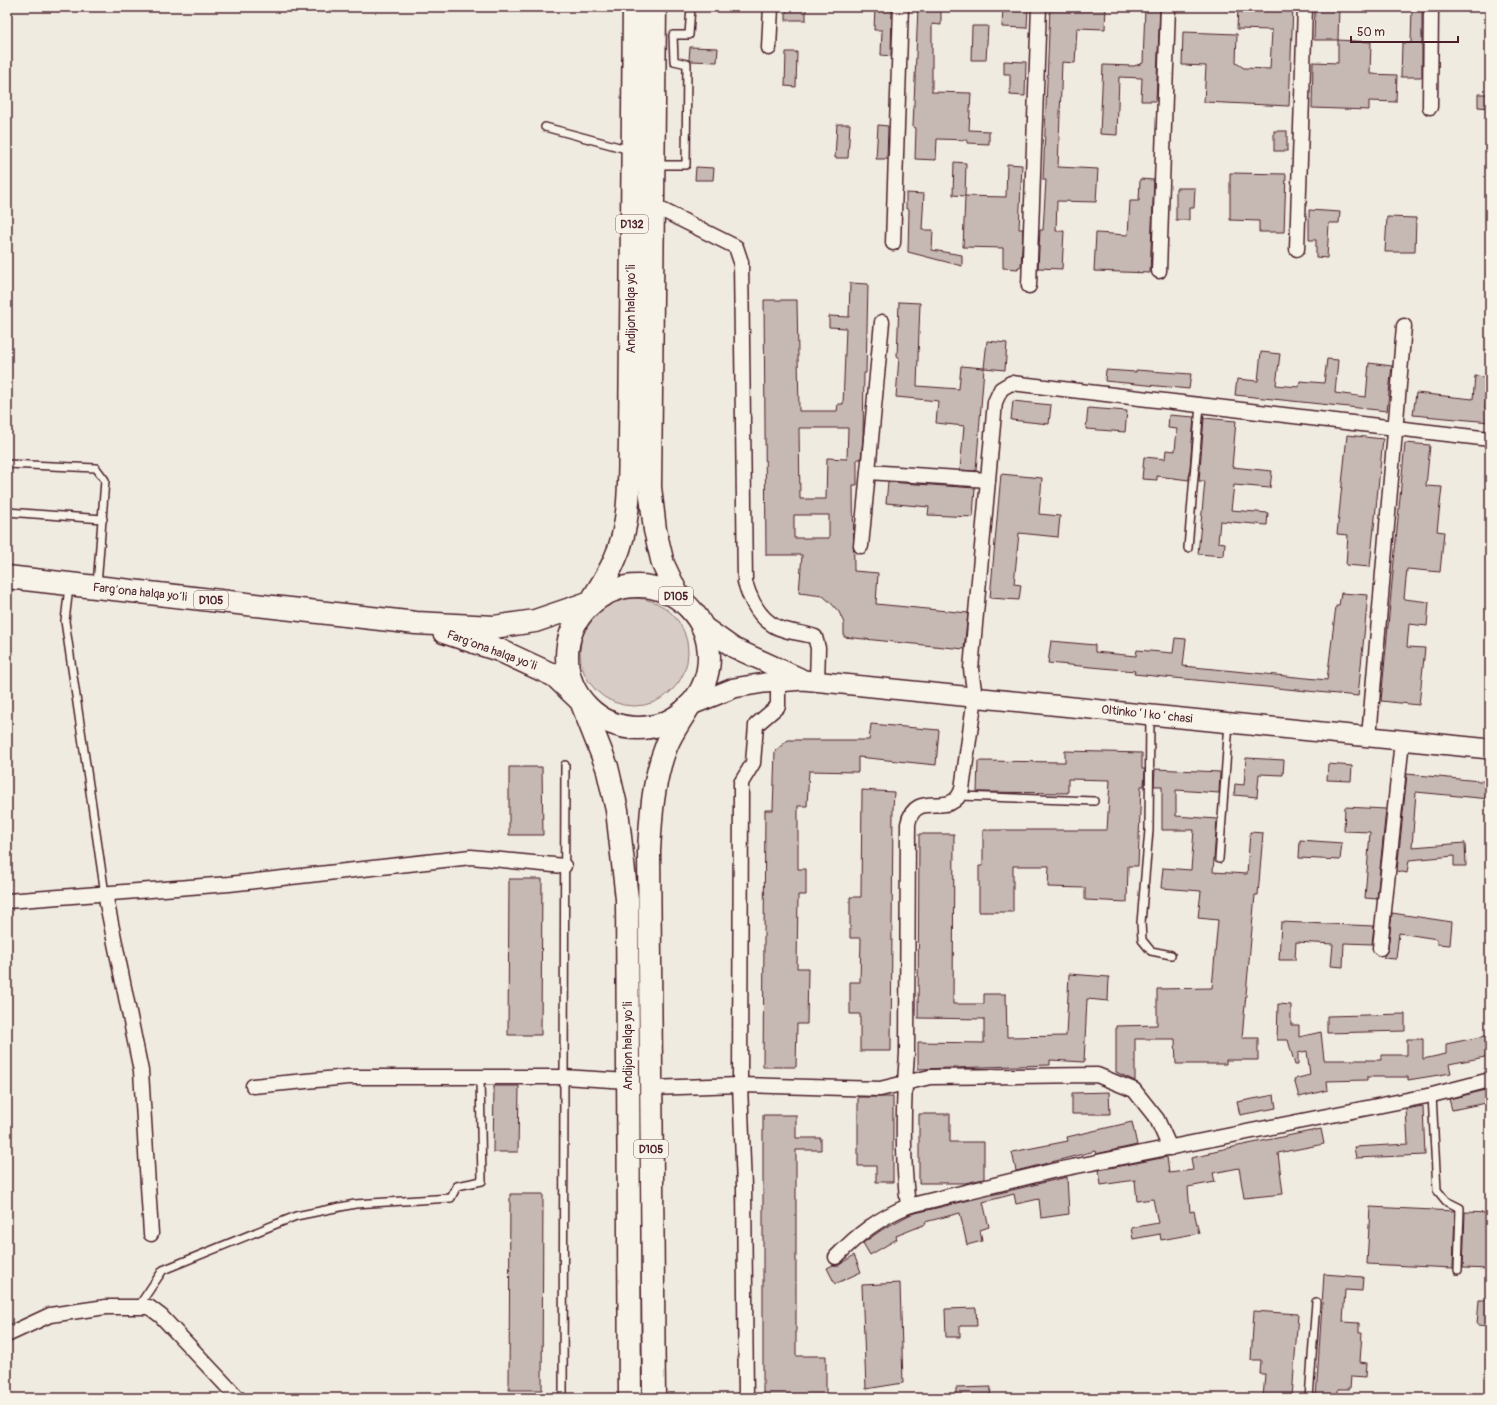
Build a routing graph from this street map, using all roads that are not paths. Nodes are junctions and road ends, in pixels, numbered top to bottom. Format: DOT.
graph roads {
  1 [pos="634,7"];
  2 [pos="655,7"];
  3 [pos="690,7"];
  4 [pos="771,7"];
  5 [pos="901,7"];
  6 [pos="1039,7"];
  7 [pos="1168,7"];
  8 [pos="1305,7"];
  9 [pos="1431,7"];
  10 [pos="769,48"];
  11 [pos="1430,108"];
  12 [pos="545,127"];
  13 [pos="632,151"];
  14 [pos="652,164"];
  15 [pos="652,205"];
  16 [pos="893,243"];
  17 [pos="1297,249"];
  18 [pos="1159,271"];
  19 [pos="1029,286"];
  20 [pos="882,322"];
  21 [pos="1404,326"];
  22 [pos="1200,405"];
  23 [pos="1395,428"];
  24 [pos="1490,439"];
  25 [pos="7,464"];
  26 [pos="868,472"];
  27 [pos="988,480"];
  28 [pos="7,512"];
  29 [pos="103,519"];
  30 [pos="861,546"];
  31 [pos="1188,548"];
  32 [pos="7,577"];
  33 [pos="70,584"];
  34 [pos="97,588"];
  35 [pos="679,598"];
  36 [pos="591,602"];
  37 [pos="416,623"];
  38 [pos="703,626"];
  39 [pos="778,675"];
  40 [pos="810,681"];
  41 [pos="975,697"];
  42 [pos="581,701"];
  43 [pos="690,706"];
  44 [pos="1150,714"];
  45 [pos="1229,723"];
  46 [pos="1369,737"];
  47 [pos="1402,741"];
  48 [pos="1490,749"];
  49 [pos="565,765"];
  50 [pos="960,796"];
  51 [pos="1094,800"];
  52 [pos="1219,859"];
  53 [pos="564,866"];
  54 [pos="105,894"];
  55 [pos="7,901"];
  56 [pos="1380,948"];
  57 [pos="1171,954"];
  58 [pos="480,1077"];
  59 [pos="563,1077"];
  60 [pos="1490,1080"];
  61 [pos="628,1081"];
  62 [pos="904,1084"];
  63 [pos="740,1085"];
  64 [pos="253,1086"];
  65 [pos="650,1088"];
  66 [pos="1432,1096"];
  67 [pos="1170,1148"];
  68 [pos="908,1206"];
  69 [pos="151,1234"];
  70 [pos="836,1257"];
  71 [pos="1458,1270"];
  72 [pos="1316,1302"];
  73 [pos="138,1306"];
  74 [pos="7,1335"];
  75 [pos="238,1398"];
  76 [pos="563,1398"];
  77 [pos="630,1398"];
  78 [pos="654,1398"];
  79 [pos="746,1398"];
  80 [pos="1310,1398"];
  1 -- 13 [label="highway, Andijon halqa yo‘li / D132"];
  2 -- 14 [label="highway, Andijon halqa yo‘li / D132"];
  3 -- 14 [label="lane"];
  4 -- 10 [label="street"];
  5 -- 16 [label="street"];
  6 -- 19 [label="street"];
  7 -- 18 [label="street"];
  8 -- 17 [label="street"];
  9 -- 11 [label="street"];
  12 -- 13 [label="lane"];
  13 -- 36 [label="highway, Andijon halqa yo‘li / D132"];
  14 -- 15 [label="highway, Andijon halqa yo‘li / D132"];
  15 -- 35 [label="highway, Andijon halqa yo‘li / D132"];
  15 -- 40 [label="street"];
  20 -- 26 [label="street"];
  21 -- 23 [label="street"];
  22 -- 23 [label="street"];
  22 -- 27 [label="street"];
  22 -- 31 [label="lane"];
  23 -- 24 [label="street"];
  23 -- 46 [label="street"];
  25 -- 29 [label="lane"];
  26 -- 27 [label="street"];
  26 -- 30 [label="street"];
  27 -- 41 [label="street"];
  28 -- 29 [label="lane"];
  29 -- 34 [label="lane"];
  32 -- 33 [label="highway, Farg‘ona halqa yo‘li / D105"];
  33 -- 34 [label="highway, Farg‘ona halqa yo‘li / D105"];
  33 -- 54 [label="lane"];
  34 -- 37 [label="highway, Farg‘ona halqa yo‘li / D105"];
  35 -- 36 [label="highway, D105"];
  35 -- 38 [label="highway, D105"];
  36 -- 37 [label="highway, Farg‘ona halqa yo‘li / D105"];
  36 -- 42 [label="highway, D105"];
  37 -- 42 [label="highway, Farg‘ona halqa yo‘li / D105"];
  38 -- 39 [label="main road"];
  38 -- 43 [label="highway, D105"];
  39 -- 40 [label="main road, Oltinkoʻl koʻchasi"];
  39 -- 43 [label="main road, Oltinkoʻl koʻchasi"];
  39 -- 63 [label="street"];
  40 -- 41 [label="main road, Oltinkoʻl koʻchasi"];
  41 -- 44 [label="main road, Oltinkoʻl koʻchasi"];
  41 -- 50 [label="street"];
  42 -- 43 [label="highway, D105"];
  42 -- 61 [label="highway, Andijon halqa yo‘li / D105"];
  43 -- 65 [label="highway, Andijon halqa yo‘li / D105"];
  44 -- 45 [label="main road, Oltinkoʻl koʻchasi"];
  44 -- 57 [label="lane"];
  45 -- 46 [label="main road, Oltinkoʻl koʻchasi"];
  45 -- 52 [label="lane"];
  46 -- 47 [label="main road, Oltinkoʻl koʻchasi"];
  47 -- 48 [label="main road, Oltinkoʻl koʻchasi"];
  47 -- 56 [label="street"];
  49 -- 53 [label="lane"];
  50 -- 51 [label="lane"];
  50 -- 62 [label="street"];
  53 -- 54 [label="street"];
  53 -- 59 [label="lane"];
  54 -- 55 [label="street"];
  54 -- 69 [label="street"];
  58 -- 59 [label="street"];
  58 -- 64 [label="street"];
  58 -- 73 [label="lane"];
  59 -- 61 [label="street"];
  59 -- 76 [label="lane"];
  60 -- 66 [label="street"];
  61 -- 77 [label="highway, Andijon halqa yo‘li / D105"];
  62 -- 63 [label="street"];
  62 -- 67 [label="street"];
  62 -- 68 [label="street"];
  63 -- 65 [label="street"];
  63 -- 79 [label="street"];
  65 -- 78 [label="highway, Andijon halqa yo‘li / D105"];
  66 -- 67 [label="street"];
  66 -- 71 [label="lane"];
  67 -- 68 [label="street"];
  68 -- 70 [label="street"];
  72 -- 80 [label="lane"];
  73 -- 74 [label="street"];
  73 -- 75 [label="street"];
}
